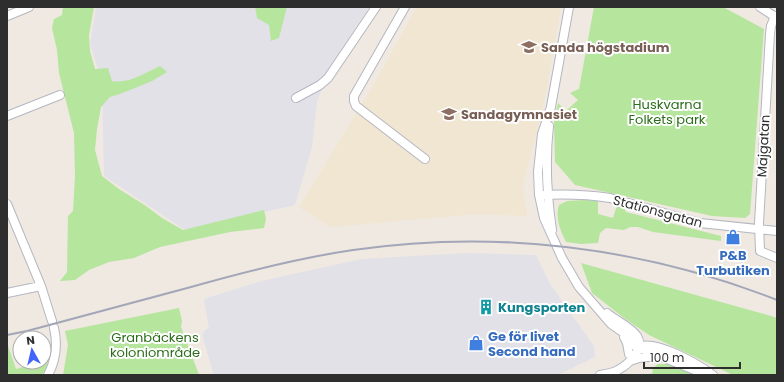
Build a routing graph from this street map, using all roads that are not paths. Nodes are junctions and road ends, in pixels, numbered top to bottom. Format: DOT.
graph roads {
  1 [pos="29,7"];
  2 [pos="376,7"];
  3 [pos="405,7"];
  4 [pos="570,7"];
  5 [pos="760,7"];
  6 [pos="7,16"];
  7 [pos="776,17"];
  8 [pos="60,95"];
  9 [pos="296,98"];
  10 [pos="551,107"];
  11 [pos="7,116"];
  12 [pos="425,160"];
  13 [pos="539,195"];
  14 [pos="549,195"];
  15 [pos="7,204"];
  16 [pos="759,229"];
  17 [pos="777,231"];
  18 [pos="553,237"];
  19 [pos="777,258"];
  20 [pos="41,286"];
  21 [pos="7,293"];
  22 [pos="585,294"];
  23 [pos="620,331"];
  24 [pos="637,336"];
  25 [pos="638,347"];
  26 [pos="660,352"];
  27 [pos="628,360"];
  28 [pos="48,375"];
  29 [pos="600,375"];
  30 [pos="707,375"];
  31 [pos="713,375"];
  1 -- 6 [label="street"];
  2 -- 9 [label="street"];
  3 -- 12 [label="street"];
  4 -- 10 [label="street"];
  5 -- 7 [label="street"];
  7 -- 16 [label="street, Majgatan"];
  8 -- 11 [label="street"];
  10 -- 13 [label="street"];
  10 -- 14 [label="street"];
  13 -- 14 [label="street, Stationsgatan"];
  13 -- 18 [label="street"];
  14 -- 16 [label="street, Stationsgatan"];
  14 -- 18 [label="street"];
  15 -- 20 [label="street"];
  16 -- 17 [label="street, Stationsgatan"];
  16 -- 19 [label="street, Majgatan"];
  18 -- 22 [label="street"];
  20 -- 21 [label="street"];
  20 -- 28 [label="street"];
  22 -- 23 [label="street"];
  22 -- 24 [label="street"];
  23 -- 25 [label="street"];
  23 -- 27 [label="street"];
  24 -- 25 [label="street"];
  24 -- 26 [label="street"];
  25 -- 26 [label="street"];
  25 -- 27 [label="street"];
  26 -- 27 [label="street"];
  26 -- 30 [label="street"];
  26 -- 31 [label="street"];
  27 -- 29 [label="street"];
}
